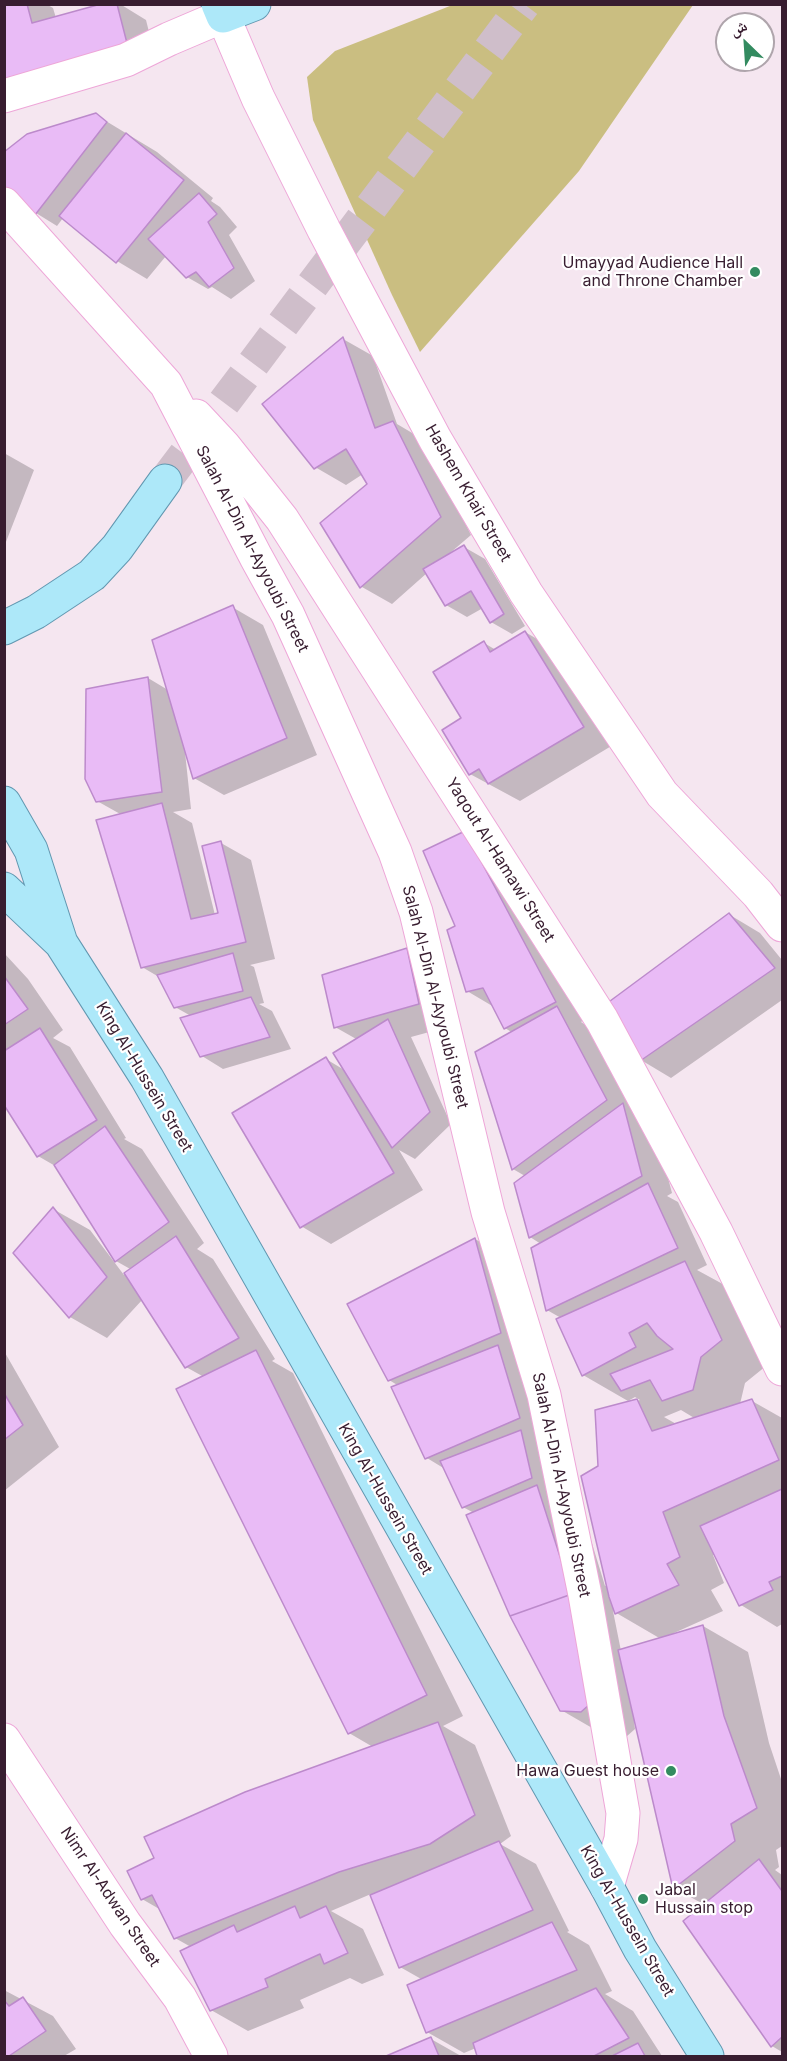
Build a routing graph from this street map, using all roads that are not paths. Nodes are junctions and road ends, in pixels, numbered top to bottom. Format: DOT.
graph roads {
  1 [pos="254,4"];
  2 [pos="220,10"];
  3 [pos="4,96"];
  4 [pos="4,204"];
  5 [pos="166,384"];
  6 [pos="165,481"];
  7 [pos="335,602"];
  8 [pos="288,615"];
  9 [pos="11,625"];
  10 [pos="4,803"];
  11 [pos="4,889"];
  12 [pos="783,925"];
  13 [pos="61,943"];
  14 [pos="783,1369"];
  15 [pos="4,1740"];
  16 [pos="607,1887"];
  17 [pos="211,2056"];
  18 [pos="707,2056"];
  1 -- 2 [label="main road"];
  2 -- 3 [label="street"];
  2 -- 12 [label="street, Hashem Khair Street"];
  4 -- 5 [label="street, Salah Al-Din Al-Ayyoubi Street"];
  5 -- 7 [label="street, Yaqout Al-Hamawi Street"];
  5 -- 8 [label="street, Salah Al-Din Al-Ayyoubi Street"];
  6 -- 9 [label="main road"];
  7 -- 8 [label="street"];
  7 -- 14 [label="street, Yaqout Al-Hamawi Street"];
  8 -- 16 [label="street, Salah Al-Din Al-Ayyoubi Street"];
  10 -- 13 [label="main road, King Al-Hussein Street"];
  11 -- 13 [label="main road, King Al-Hussein Street"];
  13 -- 16 [label="main road, King Al-Hussein Street"];
  15 -- 17 [label="street, Nimr Al-Adwan Street"];
  16 -- 18 [label="main road, King Al-Hussein Street"];
}
